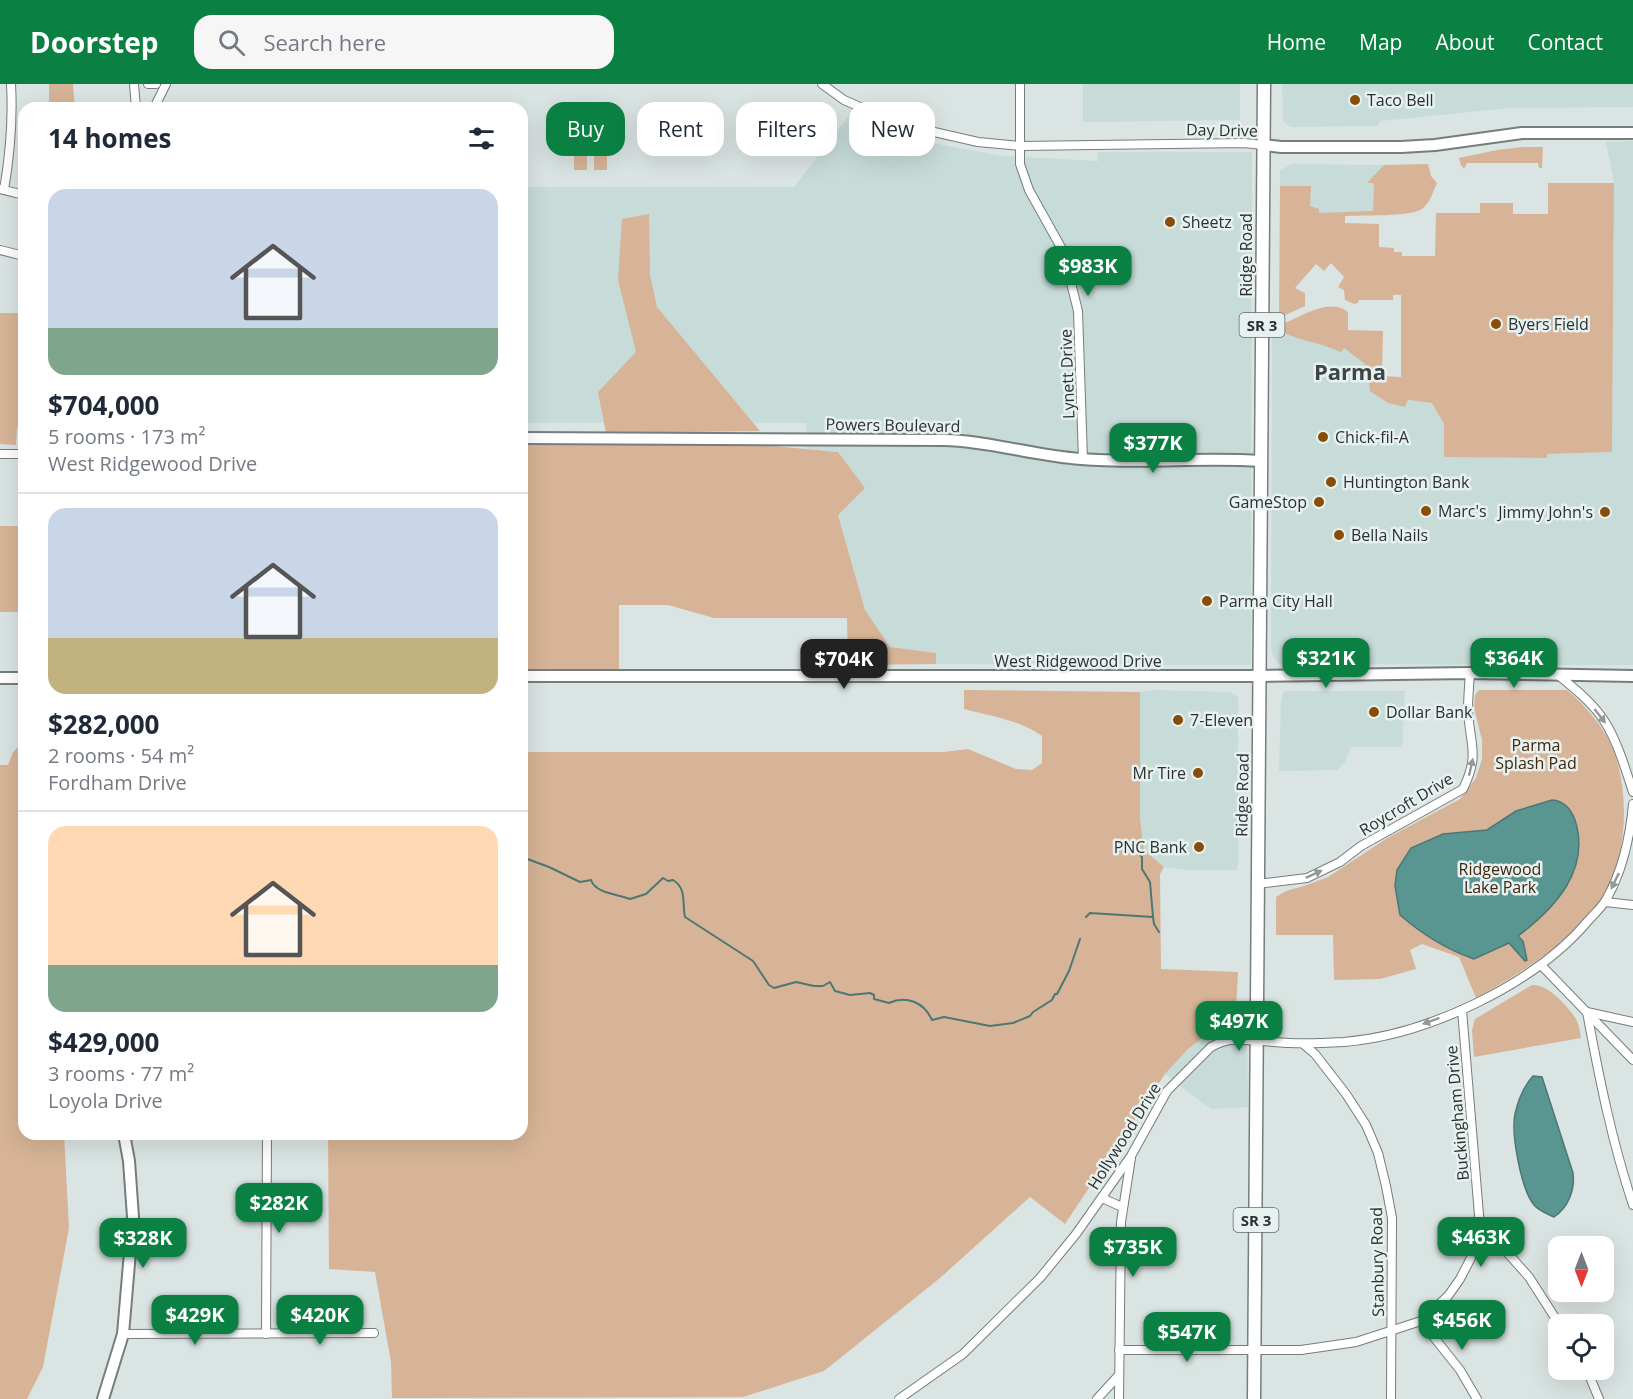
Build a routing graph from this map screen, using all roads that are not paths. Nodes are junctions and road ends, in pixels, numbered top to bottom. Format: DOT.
graph roads {
  1 [pos="11,84"];
  2 [pos="134,84"];
  3 [pos="148,84"];
  4 [pos="156,84"];
  5 [pos="166,84"];
  6 [pos="822,84"];
  7 [pos="1020,84"];
  8 [pos="1264,84"];
  9 [pos="136,102"];
  10 [pos="157,102"];
  11 [pos="1633,133"];
  12 [pos="1263,145"];
  13 [pos="1020,146"];
  14 [pos="2,189"];
  15 [pos="18,193"];
  16 [pos="0,250"];
  17 [pos="18,254"];
  18 [pos="528,438"];
  19 [pos="0,454"];
  20 [pos="18,454"];
  21 [pos="1083,459"];
  22 [pos="1261,461"];
  23 [pos="1470,673"];
  24 [pos="1558,675"];
  25 [pos="528,676"];
  26 [pos="1260,676"];
  27 [pos="1633,676"];
  28 [pos="0,678"];
  29 [pos="18,678"];
  30 [pos="1633,792"];
  31 [pos="1633,804"];
  32 [pos="1257,884"];
  33 [pos="1605,902"];
  34 [pos="1633,905"];
  35 [pos="1541,966"];
  36 [pos="1257,1006"];
  37 [pos="1462,1010"];
  38 [pos="1587,1012"];
  39 [pos="1633,1022"];
  40 [pos="1257,1041"];
  41 [pos="1219,1043"];
  42 [pos="1302,1044"];
  43 [pos="1633,1060"];
  44 [pos="125,1140"];
  45 [pos="267,1140"];
  46 [pos="1131,1156"];
  47 [pos="1102,1198"];
  48 [pos="1633,1205"];
  49 [pos="1122,1207"];
  50 [pos="1480,1227"];
  51 [pos="1553,1314"];
  52 [pos="1420,1321"];
  53 [pos="1392,1330"];
  54 [pos="374,1333"];
  55 [pos="123,1334"];
  56 [pos="266,1334"];
  57 [pos="1119,1350"];
  58 [pos="1254,1350"];
  59 [pos="1119,1375"];
  60 [pos="1591,1380"];
  61 [pos="104,1399"];
  62 [pos="899,1399"];
  63 [pos="1097,1399"];
  64 [pos="1119,1399"];
  65 [pos="1254,1399"];
  66 [pos="1391,1399"];
  67 [pos="1477,1399"];
  68 [pos="1599,1399"];
  1 -- 14 [label="street"];
  2 -- 9 [label="street"];
  3 -- 4 [label="street"];
  5 -- 10 [label="street"];
  6 -- 13 [label="street, Day Drive"];
  7 -- 13 [label="street, Lynett Drive"];
  8 -- 12 [label="main road, Ridge Road / SR 3"];
  11 -- 12 [label="street, Day Drive"];
  12 -- 13 [label="street, Day Drive"];
  12 -- 22 [label="main road, Ridge Road / SR 3"];
  13 -- 21 [label="street, Lynett Drive"];
  14 -- 15 [label="street"];
  16 -- 17 [label="street"];
  18 -- 21 [label="street, Powers Boulevard"];
  19 -- 20 [label="street"];
  21 -- 22 [label="street, Powers Boulevard"];
  22 -- 26 [label="main road, Ridge Road / SR 3"];
  23 -- 24 [label="street, West Ridgewood Drive"];
  23 -- 26 [label="street, West Ridgewood Drive"];
  32 -- 23 [label="street, Roycroft Drive, one-way"];
  24 -- 27 [label="street, West Ridgewood Drive"];
  24 -- 30 [label="street, one-way"];
  25 -- 26 [label="street, West Ridgewood Drive"];
  26 -- 32 [label="main road, Ridge Road / SR 3"];
  28 -- 29 [label="street"];
  31 -- 33 [label="street, one-way"];
  32 -- 36 [label="main road, Ridge Road / SR 3"];
  33 -- 34 [label="street"];
  33 -- 35 [label="street"];
  35 -- 37 [label="street"];
  35 -- 38 [label="street"];
  36 -- 40 [label="main road, Ridge Road / SR 3"];
  36 -- 41 [label="street, Hollywood Drive"];
  37 -- 42 [label="street, one-way"];
  37 -- 50 [label="street, Buckingham Drive"];
  38 -- 39 [label="street"];
  38 -- 43 [label="street"];
  38 -- 48 [label="street"];
  40 -- 41 [label="street"];
  40 -- 42 [label="street"];
  40 -- 58 [label="main road, Ridge Road / SR 3"];
  41 -- 46 [label="street, Hollywood Drive"];
  42 -- 53 [label="street, Stanbury Road"];
  44 -- 55 [label="street"];
  45 -- 56 [label="street"];
  46 -- 47 [label="street, Hollywood Drive"];
  46 -- 49 [label="street"];
  47 -- 49 [label="street"];
  47 -- 62 [label="street, Hollywood Drive"];
  49 -- 57 [label="street"];
  50 -- 51 [label="street"];
  50 -- 52 [label="street, Buckingham Drive"];
  52 -- 53 [label="street, Buckingham Drive"];
  52 -- 67 [label="street"];
  53 -- 58 [label="street, Buckingham Drive"];
  53 -- 66 [label="street, Stanbury Road"];
  54 -- 56 [label="street"];
  55 -- 56 [label="street"];
  55 -- 61 [label="street"];
  57 -- 58 [label="street, Buckingham Drive"];
  57 -- 59 [label="street"];
  58 -- 65 [label="main road, Ridge Road / SR 3"];
  59 -- 63 [label="street"];
  59 -- 64 [label="street"];
  60 -- 68 [label="street"];
}
